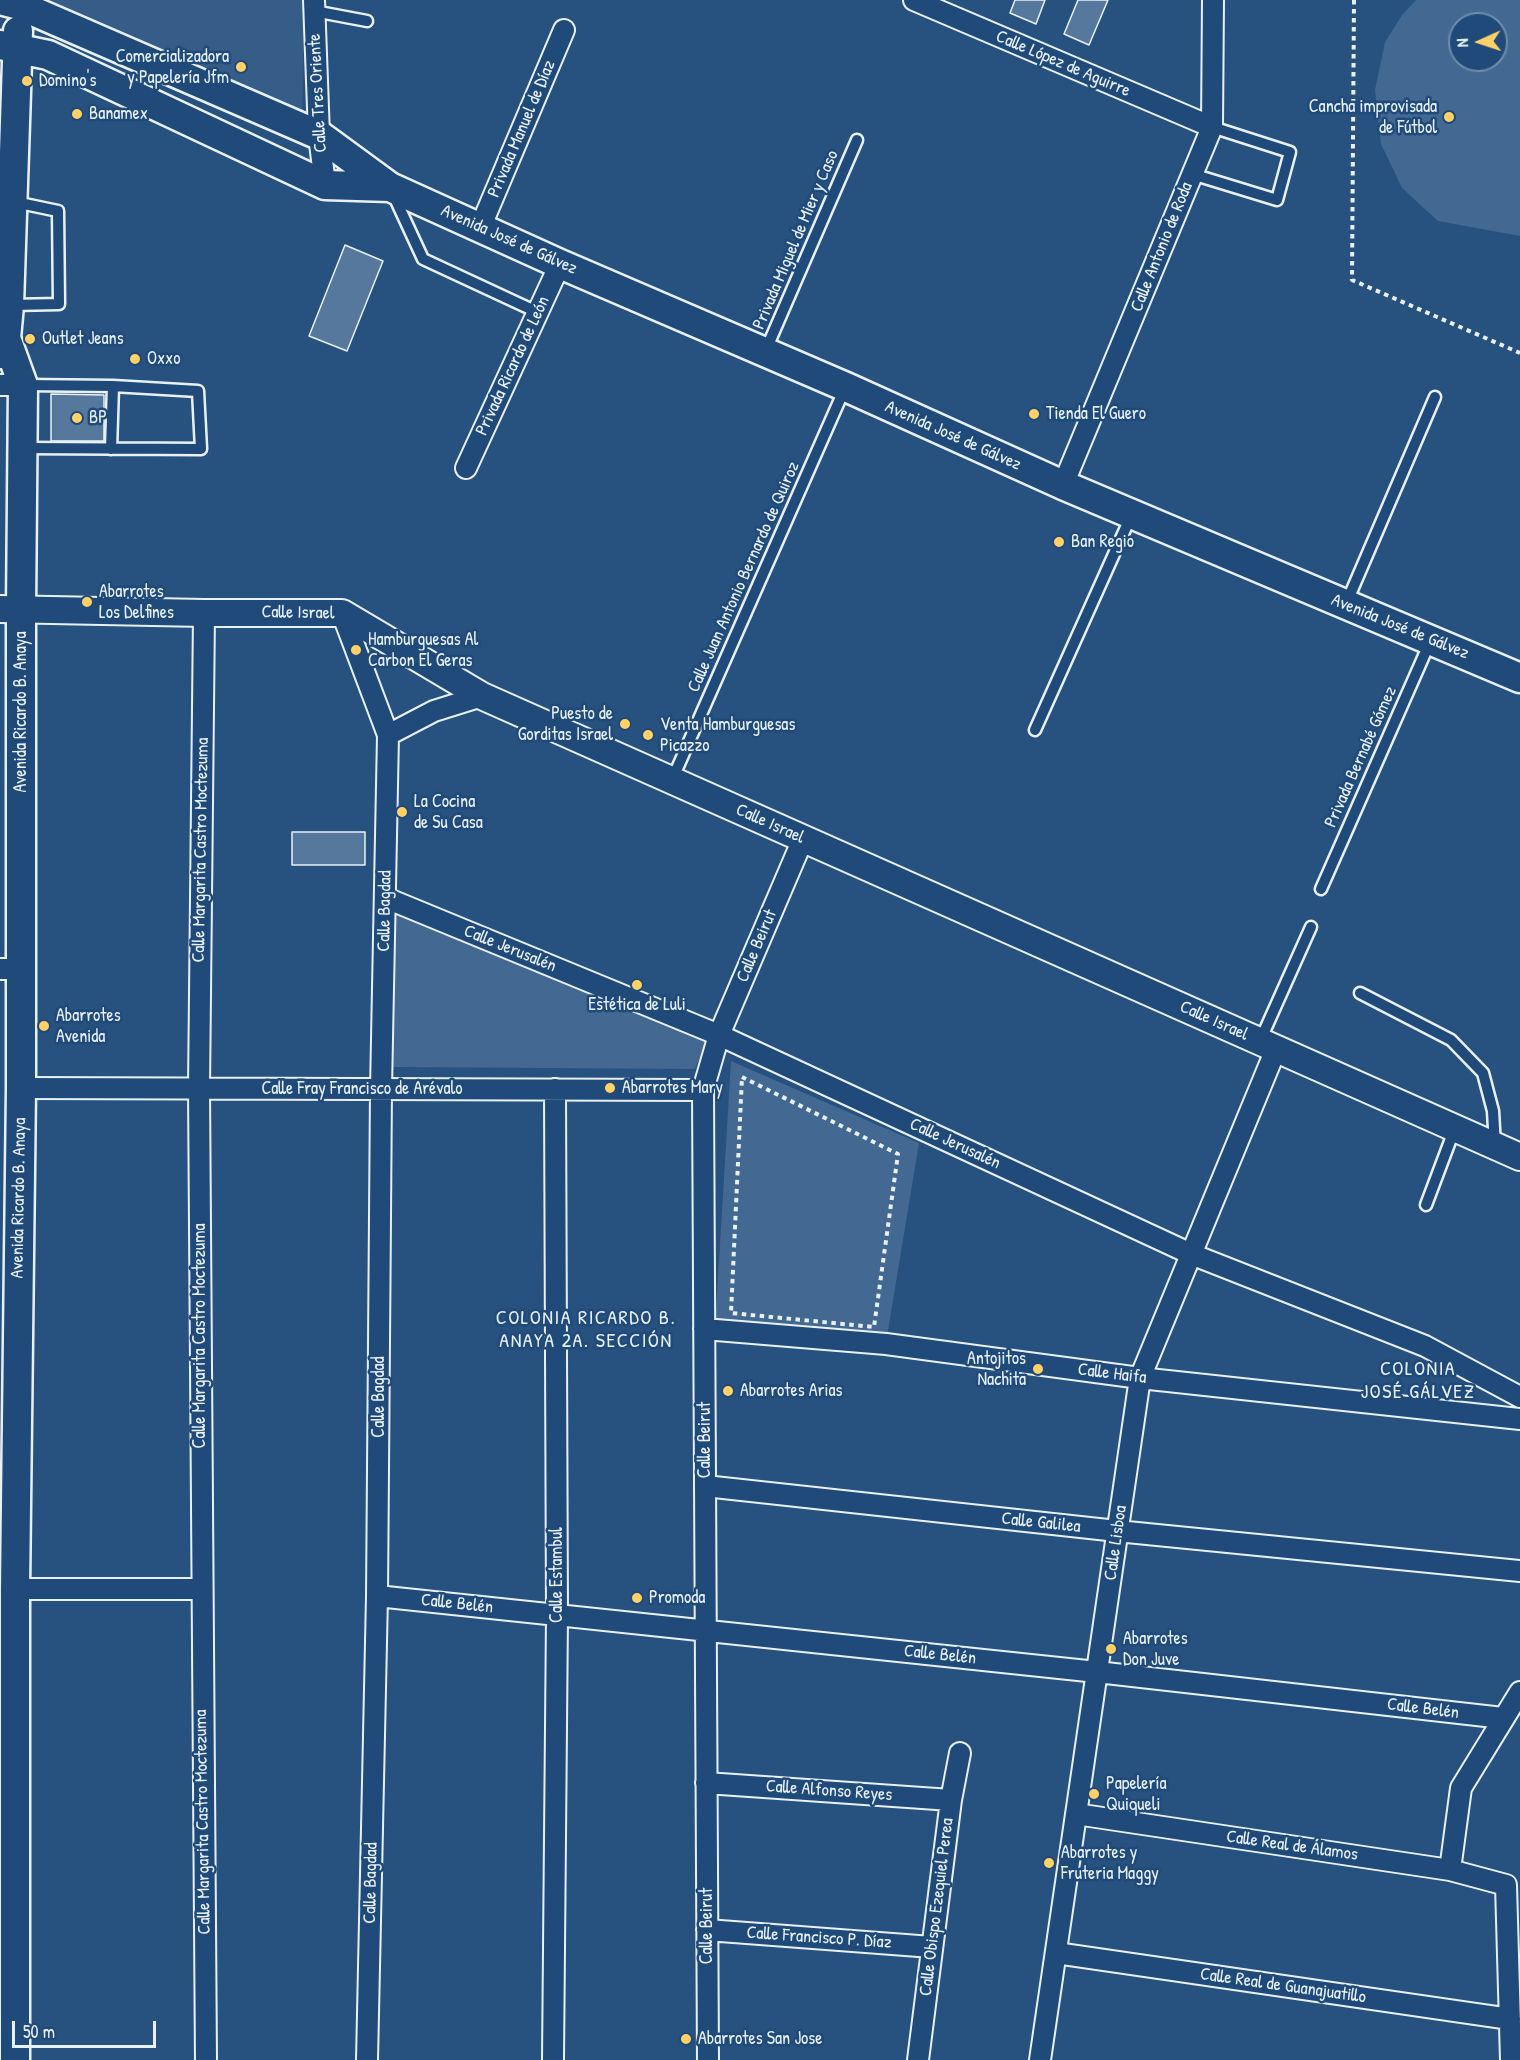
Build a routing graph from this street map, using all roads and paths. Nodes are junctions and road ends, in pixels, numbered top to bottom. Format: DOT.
graph roads {
  1 [pos="914,0"];
  2 [pos="1213,0"];
  3 [pos="1354,0"];
  4 [pos="13,2"];
  5 [pos="314,6"];
  6 [pos="367,21"];
  7 [pos="564,30"];
  8 [pos="9,46"];
  9 [pos="1212,127"];
  10 [pos="319,135"];
  11 [pos="857,140"];
  12 [pos="1192,174"];
  13 [pos="325,186"];
  14 [pos="390,187"];
  15 [pos="12,201"];
  16 [pos="480,228"];
  17 [pos="560,264"];
  18 [pos="9,305"];
  19 [pos="537,312"];
  20 [pos="3,346"];
  21 [pos="765,352"];
  22 [pos="1520,352"];
  23 [pos="12,386"];
  24 [pos="112,386"];
  25 [pos="846,387"];
  26 [pos="1435,398"];
  27 [pos="23,448"];
  28 [pos="111,449"];
  29 [pos="466,468"];
  30 [pos="1063,485"];
  31 [pos="1133,513"];
  32 [pos="1345,604"];
  33 [pos="10,609"];
  34 [pos="204,613"];
  35 [pos="342,613"];
  36 [pos="1431,639"];
  37 [pos="1520,678"];
  38 [pos="482,696"];
  39 [pos="1035,730"];
  40 [pos="388,735"];
  41 [pos="672,780"];
  42 [pos="803,839"];
  43 [pos="1321,888"];
  44 [pos="386,898"];
  45 [pos="1311,927"];
  46 [pos="10,969"];
  47 [pos="1360,993"];
  48 [pos="719,1035"];
  49 [pos="1268,1045"];
  50 [pos="21,1088"];
  51 [pos="199,1088"];
  52 [pos="381,1089"];
  53 [pos="555,1089"];
  54 [pos="703,1090"];
  55 [pos="1455,1128"];
  56 [pos="1495,1146"];
  57 [pos="1520,1157"];
  58 [pos="1426,1205"];
  59 [pos="1191,1254"];
  60 [pos="731,1313"];
  61 [pos="704,1329"];
  62 [pos="1140,1378"];
  63 [pos="1520,1397"];
  64 [pos="1520,1419"];
  65 [pos="705,1486"];
  66 [pos="1117,1531"];
  67 [pos="1520,1571"];
  68 [pos="15,1589"];
  69 [pos="201,1589"];
  70 [pos="377,1596"];
  71 [pos="557,1615"];
  72 [pos="706,1630"];
  73 [pos="1097,1672"];
  74 [pos="7,1688"];
  75 [pos="1520,1692"];
  76 [pos="1503,1718"];
  77 [pos="960,1754"];
  78 [pos="706,1782"];
  79 [pos="951,1800"];
  80 [pos="1076,1814"];
  81 [pos="1450,1870"];
  82 [pos="7,1872"];
  83 [pos="707,1930"];
  84 [pos="932,1947"];
  85 [pos="1056,1953"];
  86 [pos="1510,2019"];
  87 [pos="15,2060"];
  88 [pos="206,2060"];
  89 [pos="367,2060"];
  90 [pos="553,2060"];
  91 [pos="708,2060"];
  92 [pos="918,2060"];
  93 [pos="1040,2060"];
  94 [pos="1511,2060"];
  1 -- 9 [label="street, Calle López de Aguirre"];
  2 -- 9 [label="street, Calle Antonio de Roda"];
  3 -- 22 [label="path"];
  4 -- 8 [label="main road, Avenida Ricardo B. Anaya"];
  4 -- 10 [label="main road, Avenida José de Gálvez"];
  5 -- 6 [label="lane"];
  5 -- 10 [label="street, Calle Tres Oriente"];
  7 -- 16 [label="street, Privada Manuel de Díaz"];
  8 -- 13 [label="main road, Avenida José de Gálvez"];
  8 -- 15 [label="main road, Avenida Ricardo B. Anaya"];
  9 -- 12 [label="street, Calle Antonio de Roda"];
  9 -- 12 [label="lane"];
  10 -- 13 [label="street, Calle Tres Oriente"];
  10 -- 14 [label="main road, Avenida José de Gálvez"];
  11 -- 21 [label="lane, Privada Miguel de Mier y Caso"];
  12 -- 30 [label="street, Calle Antonio de Roda"];
  13 -- 14 [label="main road, Avenida José de Gálvez"];
  14 -- 16 [label="main road, Avenida José de Gálvez"];
  14 -- 19 [label="lane"];
  15 -- 18 [label="main road, Avenida Ricardo B. Anaya"];
  15 -- 18 [label="lane"];
  16 -- 17 [label="main road, Avenida José de Gálvez"];
  17 -- 19 [label="street, Privada Ricardo de León"];
  17 -- 21 [label="main road, Avenida José de Gálvez"];
  18 -- 20 [label="main road, Avenida Ricardo B. Anaya"];
  19 -- 29 [label="street, Privada Ricardo de León"];
  20 -- 23 [label="main road, Avenida Ricardo B. Anaya"];
  21 -- 25 [label="main road, Avenida José de Gálvez"];
  23 -- 24 [label="lane"];
  23 -- 27 [label="main road, Avenida Ricardo B. Anaya"];
  24 -- 28 [label="lane"];
  24 -- 28 [label="lane"];
  25 -- 30 [label="main road, Avenida José de Gálvez"];
  25 -- 41 [label="lane, Calle Juan Antonio Bernardo de Quiroz"];
  26 -- 32 [label="lane"];
  27 -- 28 [label="lane"];
  27 -- 33 [label="main road, Avenida Ricardo B. Anaya"];
  30 -- 31 [label="main road, Avenida José de Gálvez"];
  31 -- 32 [label="main road, Avenida José de Gálvez"];
  31 -- 39 [label="lane"];
  32 -- 36 [label="main road, Avenida José de Gálvez"];
  33 -- 34 [label="street, Calle Israel"];
  33 -- 46 [label="main road, Avenida Ricardo B. Anaya"];
  34 -- 35 [label="street, Calle Israel"];
  34 -- 51 [label="street, Calle Margarita Castro Moctezuma"];
  35 -- 38 [label="street, Calle Israel"];
  35 -- 40 [label="street, Calle Bagdad"];
  36 -- 37 [label="main road, Avenida José de Gálvez"];
  36 -- 43 [label="lane, Privada Bernabé Gómez"];
  38 -- 40 [label="street"];
  38 -- 41 [label="street, Calle Israel"];
  40 -- 44 [label="street, Calle Bagdad"];
  41 -- 42 [label="street, Calle Israel"];
  42 -- 48 [label="street, Calle Beirut"];
  42 -- 49 [label="street, Calle Israel"];
  44 -- 48 [label="street, Calle Jerusalén"];
  44 -- 52 [label="street, Calle Bagdad"];
  45 -- 49 [label="lane"];
  46 -- 50 [label="main road, Avenida Ricardo B. Anaya"];
  47 -- 56 [label="lane"];
  48 -- 54 [label="street, Calle Beirut"];
  48 -- 59 [label="street, Calle Jerusalén"];
  49 -- 55 [label="street, Calle Israel"];
  49 -- 59 [label="street, Calle Lisboa"];
  50 -- 51 [label="street, Calle Fray Francisco de Arévalo"];
  50 -- 68 [label="main road, Avenida Ricardo B. Anaya"];
  51 -- 52 [label="street, Calle Fray Francisco de Arévalo"];
  51 -- 69 [label="street, Calle Margarita Castro Moctezuma"];
  52 -- 53 [label="street, Calle Fray Francisco de Arévalo"];
  52 -- 70 [label="street, Calle Bagdad"];
  53 -- 54 [label="street, Calle Fray Francisco de Arévalo"];
  53 -- 71 [label="street, Calle Estambul"];
  54 -- 61 [label="street, Calle Beirut"];
  55 -- 56 [label="street, Calle Israel"];
  55 -- 58 [label="lane"];
  56 -- 57 [label="street, Calle Israel"];
  59 -- 62 [label="street, Calle Lisboa"];
  59 -- 63 [label="street, Calle Jerusalén"];
  60 -- 60 [label="path"];
  61 -- 62 [label="street, Calle Haifa"];
  61 -- 65 [label="street, Calle Beirut"];
  62 -- 64 [label="street, Calle Haifa"];
  62 -- 66 [label="street, Calle Lisboa"];
  65 -- 66 [label="street, Calle Galilea"];
  65 -- 72 [label="street, Calle Beirut"];
  66 -- 67 [label="street, Calle Galilea"];
  66 -- 73 [label="street, Calle Lisboa"];
  68 -- 69 [label="street"];
  68 -- 74 [label="main road, Avenida Ricardo B. Anaya"];
  69 -- 88 [label="street, Calle Margarita Castro Moctezuma"];
  70 -- 71 [label="street, Calle Belén"];
  70 -- 89 [label="street, Calle Bagdad"];
  71 -- 72 [label="street, Calle Belén"];
  71 -- 90 [label="street, Calle Estambul"];
  72 -- 73 [label="street, Calle Belén"];
  72 -- 78 [label="street, Calle Beirut"];
  73 -- 76 [label="street, Calle Belén"];
  73 -- 80 [label="street, Calle Lisboa"];
  74 -- 82 [label="main road, Avenida Ricardo B. Anaya"];
  75 -- 76 [label="street"];
  76 -- 81 [label="street"];
  77 -- 79 [label="street, Calle Obispo Ezequiel Perea"];
  78 -- 79 [label="street, Calle Alfonso Reyes"];
  78 -- 83 [label="street, Calle Beirut"];
  79 -- 84 [label="street, Calle Obispo Ezequiel Perea"];
  80 -- 81 [label="street, Calle Real de Álamos"];
  80 -- 85 [label="street, Calle Lisboa"];
  81 -- 86 [label="street, Calle Real de Álamos"];
  82 -- 87 [label="main road, Avenida Ricardo B. Anaya"];
  83 -- 84 [label="street, Calle Francisco P. Díaz"];
  83 -- 91 [label="street, Calle Beirut"];
  84 -- 92 [label="street, Calle Obispo Ezequiel Perea"];
  85 -- 86 [label="street, Calle Real de Guanajuatillo"];
  85 -- 93 [label="street, Calle Lisboa"];
  86 -- 94 [label="street"];
}
